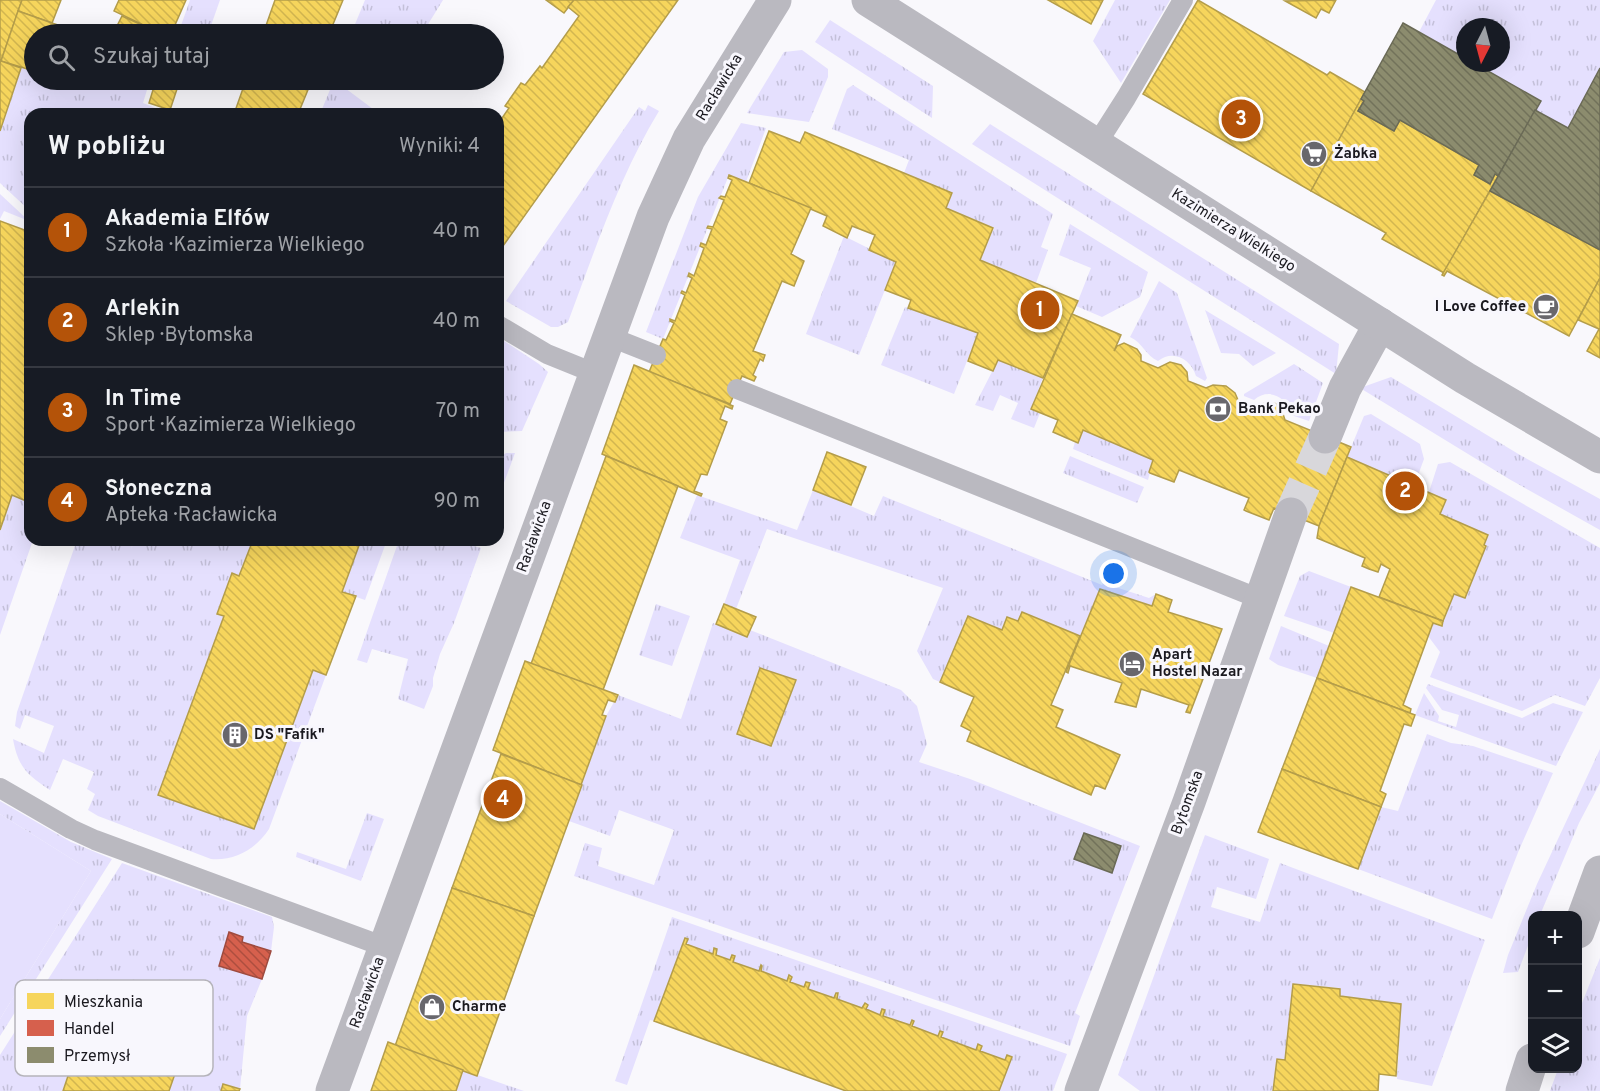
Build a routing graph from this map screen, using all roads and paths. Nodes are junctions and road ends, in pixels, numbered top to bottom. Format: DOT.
graph roads {
  1 [pos="775,0"];
  2 [pos="868,0"];
  3 [pos="1184,0"];
  4 [pos="1096,145"];
  5 [pos="1380,324"];
  6 [pos="504,329"];
  7 [pos="608,336"];
  8 [pos="656,355"];
  9 [pos="594,373"];
  10 [pos="737,389"];
  11 [pos="1325,436"];
  12 [pos="1600,458"];
  13 [pos="1291,514"];
  14 [pos="1260,599"];
  15 [pos="0,788"];
  16 [pos="1600,872"];
  17 [pos="1582,921"];
  18 [pos="386,948"];
  19 [pos="1528,1073"];
  20 [pos="332,1091"];
  21 [pos="1081,1091"];
  22 [pos="1522,1091"];
  1 -- 7 [label="street, Racławicka"];
  2 -- 4 [label="street, Kazimierza Wielkiego"];
  3 -- 4 [label="lane"];
  4 -- 5 [label="street, Kazimierza Wielkiego"];
  5 -- 11 [label="street"];
  5 -- 12 [label="street, Kazimierza Wielkiego"];
  6 -- 9 [label="lane"];
  7 -- 8 [label="lane"];
  7 -- 9 [label="street, Racławicka"];
  9 -- 18 [label="street, Racławicka"];
  10 -- 14 [label="lane"];
  13 -- 14 [label="street, Bytomska"];
  14 -- 21 [label="street, Bytomska"];
  15 -- 18 [label="lane"];
  16 -- 17 [label="street"];
  18 -- 20 [label="street, Racławicka"];
  19 -- 22 [label="street"];
}
